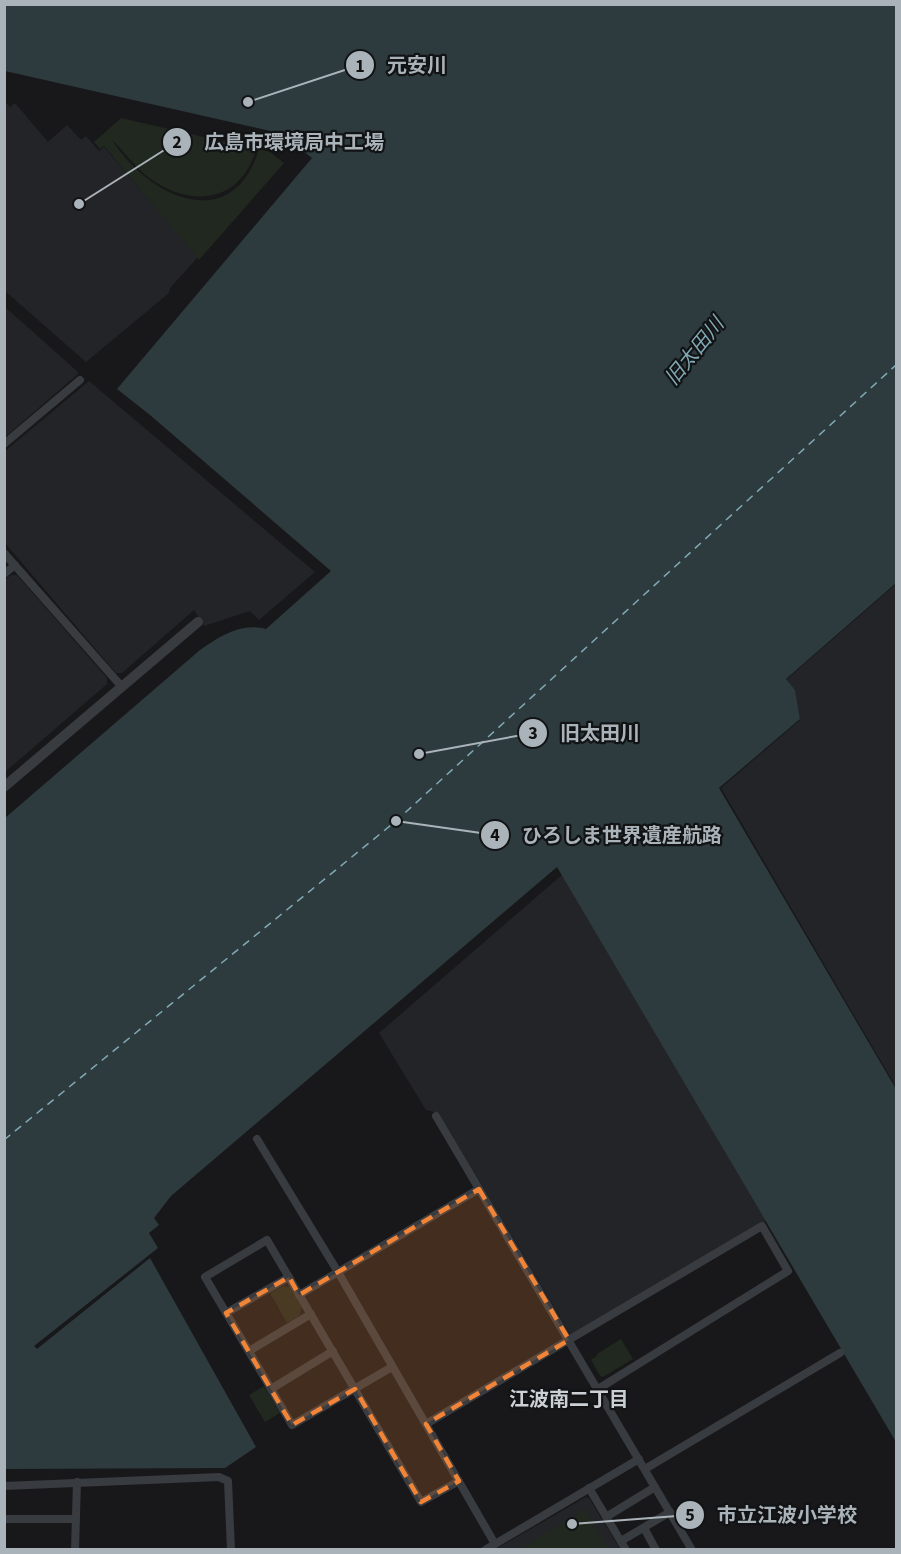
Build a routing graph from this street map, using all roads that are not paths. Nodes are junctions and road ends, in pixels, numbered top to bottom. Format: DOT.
graph roads {
  1 [pos="80,380"];
  2 [pos="4,444"];
  3 [pos="4,553"];
  4 [pos="15,565"];
  5 [pos="4,574"];
  6 [pos="198,622"];
  7 [pos="122,687"];
  8 [pos="4,787"];
  9 [pos="436,1116"];
  10 [pos="257,1139"];
  11 [pos="479,1189"];
  12 [pos="338,1272"];
  13 [pos="289,1277"];
  14 [pos="300,1295"];
  15 [pos="226,1313"];
  16 [pos="311,1314"];
  17 [pos="569,1340"];
  18 [pos="249,1351"];
  19 [pos="333,1351"];
  20 [pos="840,1353"];
  21 [pos="392,1367"];
  22 [pos="271,1389"];
  23 [pos="355,1389"];
  24 [pos="598,1389"];
  25 [pos="426,1424"];
  26 [pos="639,1459"];
  27 [pos="645,1469"];
  28 [pos="459,1481"];
  29 [pos="77,1482"];
  30 [pos="4,1486"];
  31 [pos="656,1487"];
  32 [pos="588,1488"];
  33 [pos="670,1512"];
  34 [pos="606,1516"];
  35 [pos="4,1519"];
  36 [pos="76,1519"];
  37 [pos="644,1528"];
  38 [pos="621,1541"];
  39 [pos="495,1544"];
  40 [pos="75,1550"];
  41 [pos="231,1550"];
  42 [pos="485,1550"];
  43 [pos="626,1550"];
  44 [pos="656,1550"];
  45 [pos="692,1550"];
  1 -- 2 [label="street"];
  3 -- 4 [label="street"];
  4 -- 5 [label="street"];
  4 -- 7 [label="street"];
  6 -- 7 [label="street"];
  7 -- 8 [label="street"];
  9 -- 11 [label="street"];
  10 -- 12 [label="street"];
  11 -- 12 [label="street"];
  11 -- 17 [label="street"];
  12 -- 14 [label="street"];
  12 -- 21 [label="street"];
  13 -- 14 [label="street"];
  13 -- 15 [label="street"];
  13 -- 15 [label="street"];
  14 -- 16 [label="street"];
  15 -- 18 [label="street"];
  16 -- 18 [label="street"];
  16 -- 19 [label="street"];
  17 -- 24 [label="street"];
  17 -- 24 [label="street"];
  17 -- 25 [label="street"];
  18 -- 22 [label="street"];
  19 -- 22 [label="street"];
  19 -- 23 [label="street"];
  20 -- 27 [label="street"];
  21 -- 23 [label="street"];
  21 -- 25 [label="street"];
  22 -- 23 [label="street"];
  23 -- 28 [label="street"];
  24 -- 26 [label="street"];
  25 -- 28 [label="street"];
  26 -- 27 [label="street"];
  26 -- 32 [label="street"];
  27 -- 31 [label="street"];
  28 -- 39 [label="street"];
  29 -- 30 [label="street"];
  29 -- 36 [label="street"];
  29 -- 41 [label="street"];
  31 -- 33 [label="street"];
  31 -- 34 [label="street"];
  32 -- 34 [label="street"];
  32 -- 39 [label="street"];
  33 -- 37 [label="street"];
  33 -- 45 [label="street"];
  34 -- 38 [label="street"];
  35 -- 36 [label="street"];
  36 -- 40 [label="street"];
  37 -- 38 [label="street"];
  37 -- 44 [label="street"];
  38 -- 43 [label="street"];
  39 -- 42 [label="street"];
}
